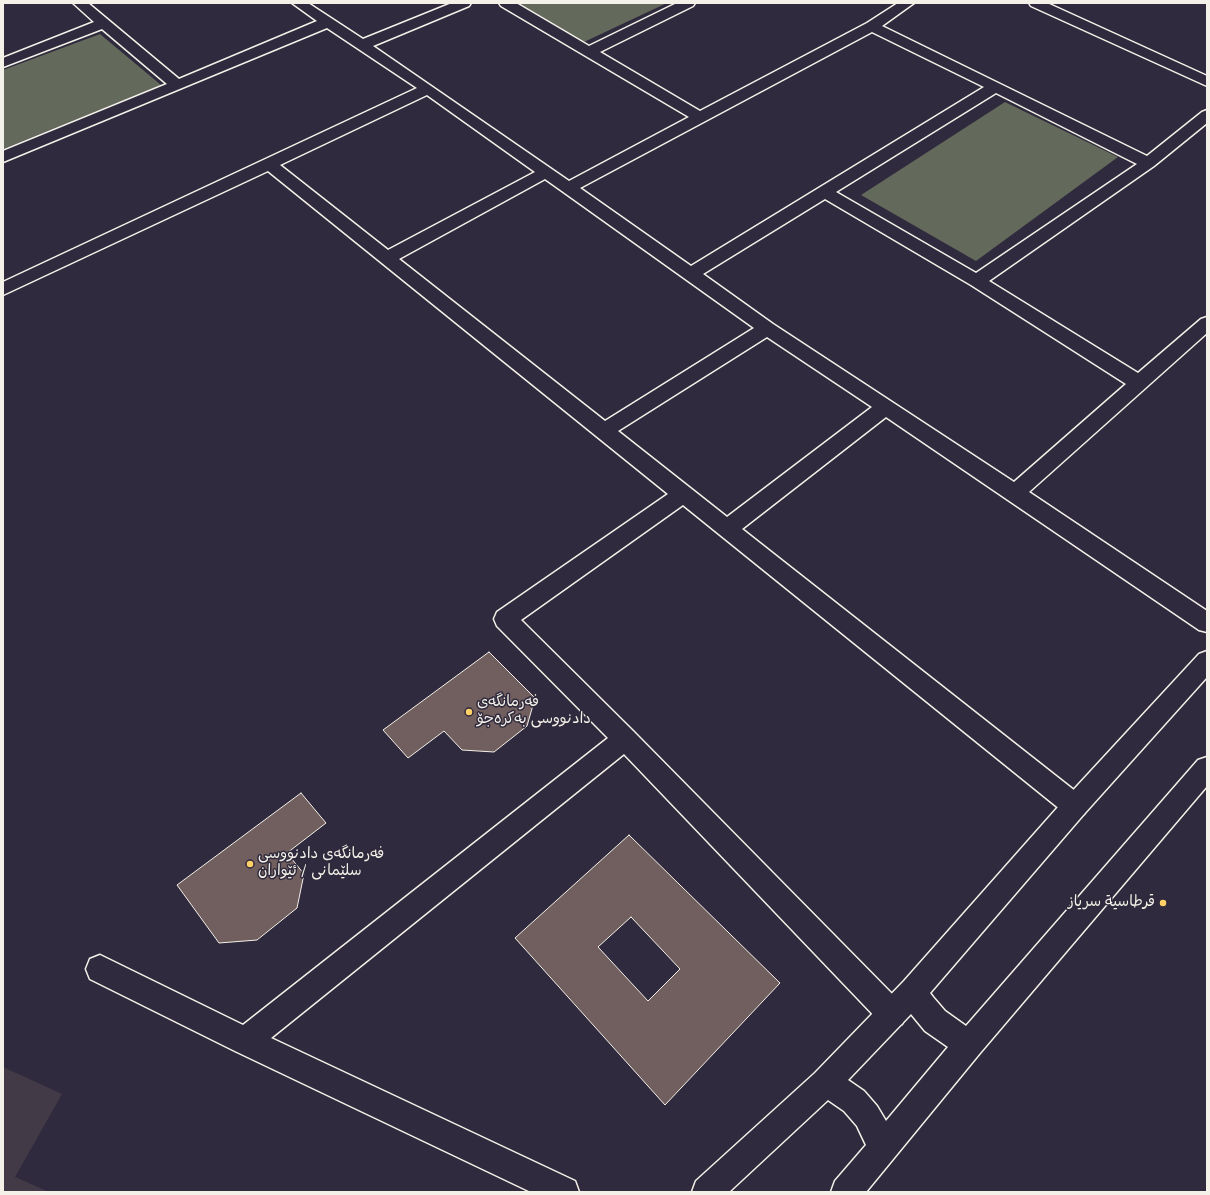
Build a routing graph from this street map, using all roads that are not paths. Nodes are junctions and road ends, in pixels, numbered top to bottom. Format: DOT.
graph roads {
  1 [pos="80,3"];
  2 [pos="299,3"];
  3 [pos="464,3"];
  4 [pos="506,3"];
  5 [pos="688,3"];
  6 [pos="907,3"];
  7 [pos="1036,3"];
  8 [pos="1073,3"];
  9 [pos="424,7"];
  10 [pos="1057,13"];
  11 [pos="436,14"];
  12 [pos="328,22"];
  13 [pos="105,23"];
  14 [pos="872,26"];
  15 [pos="362,45"];
  16 [pos="589,52"];
  17 [pos="3,63"];
  18 [pos="1207,65"];
  19 [pos="1192,75"];
  20 [pos="1207,82"];
  21 [pos="177,85"];
  22 [pos="994,87"];
  23 [pos="428,89"];
  24 [pos="1207,115"];
  25 [pos="699,118"];
  26 [pos="3,158"];
  27 [pos="1148,163"];
  28 [pos="269,164"];
  29 [pos="546,172"];
  30 [pos="568,188"];
  31 [pos="825,192"];
  32 [pos="386,258"];
  33 [pos="3,268"];
  34 [pos="690,274"];
  35 [pos="977,281"];
  36 [pos="10,286"];
  37 [pos="1207,323"];
  38 [pos="767,328"];
  39 [pos="1139,383"];
  40 [pos="886,407"];
  41 [pos="604,431"];
  42 [pos="1015,493"];
  43 [pos="683,494"];
  44 [pos="728,529"];
  45 [pos="1207,623"];
  46 [pos="1207,661"];
  47 [pos="625,739"];
  48 [pos="1207,768"];
  49 [pos="1075,806"];
  50 [pos="100,969"];
  51 [pos="914,991"];
  52 [pos="892,1014"];
  53 [pos="245,1041"];
  54 [pos="970,1043"];
  55 [pos="825,1084"];
  56 [pos="882,1150"];
  57 [pos="564,1192"];
  58 [pos="708,1192"];
  59 [pos="846,1192"];
  1 -- 13 [label="street"];
  2 -- 12 [label="street"];
  3 -- 11 [label="street"];
  4 -- 16 [label="street"];
  5 -- 16 [label="street"];
  6 -- 14 [label="street"];
  7 -- 10 [label="street"];
  8 -- 10 [label="street"];
  9 -- 11 [label="street"];
  10 -- 19 [label="street"];
  11 -- 15 [label="street"];
  12 -- 15 [label="street"];
  12 -- 21 [label="street"];
  13 -- 17 [label="street"];
  13 -- 21 [label="street"];
  14 -- 22 [label="street"];
  14 -- 25 [label="street"];
  15 -- 23 [label="street"];
  16 -- 25 [label="street"];
  18 -- 19 [label="street"];
  19 -- 20 [label="street"];
  21 -- 26 [label="street"];
  22 -- 27 [label="street"];
  22 -- 31 [label="street"];
  23 -- 28 [label="street"];
  23 -- 29 [label="street"];
  24 -- 27 [label="street"];
  25 -- 30 [label="street"];
  27 -- 35 [label="street"];
  28 -- 32 [label="street"];
  28 -- 36 [label="street"];
  29 -- 30 [label="street"];
  29 -- 32 [label="street"];
  30 -- 34 [label="street"];
  31 -- 34 [label="street"];
  31 -- 35 [label="street"];
  32 -- 41 [label="street"];
  33 -- 36 [label="street"];
  34 -- 38 [label="street"];
  35 -- 39 [label="street"];
  37 -- 39 [label="street"];
  38 -- 40 [label="street"];
  38 -- 41 [label="street"];
  39 -- 42 [label="street"];
  40 -- 42 [label="street"];
  40 -- 44 [label="street"];
  41 -- 43 [label="street"];
  42 -- 45 [label="street"];
  43 -- 44 [label="street"];
  43 -- 47 [label="street"];
  44 -- 49 [label="street"];
  46 -- 49 [label="street"];
  47 -- 52 [label="street"];
  47 -- 53 [label="street"];
  48 -- 54 [label="street"];
  49 -- 51 [label="street"];
  50 -- 53 [label="street"];
  51 -- 52 [label="street"];
  51 -- 54 [label="street"];
  52 -- 55 [label="street"];
  53 -- 57 [label="street"];
  54 -- 56 [label="street"];
  55 -- 56 [label="street"];
  55 -- 58 [label="street"];
  56 -- 59 [label="street"];
}
